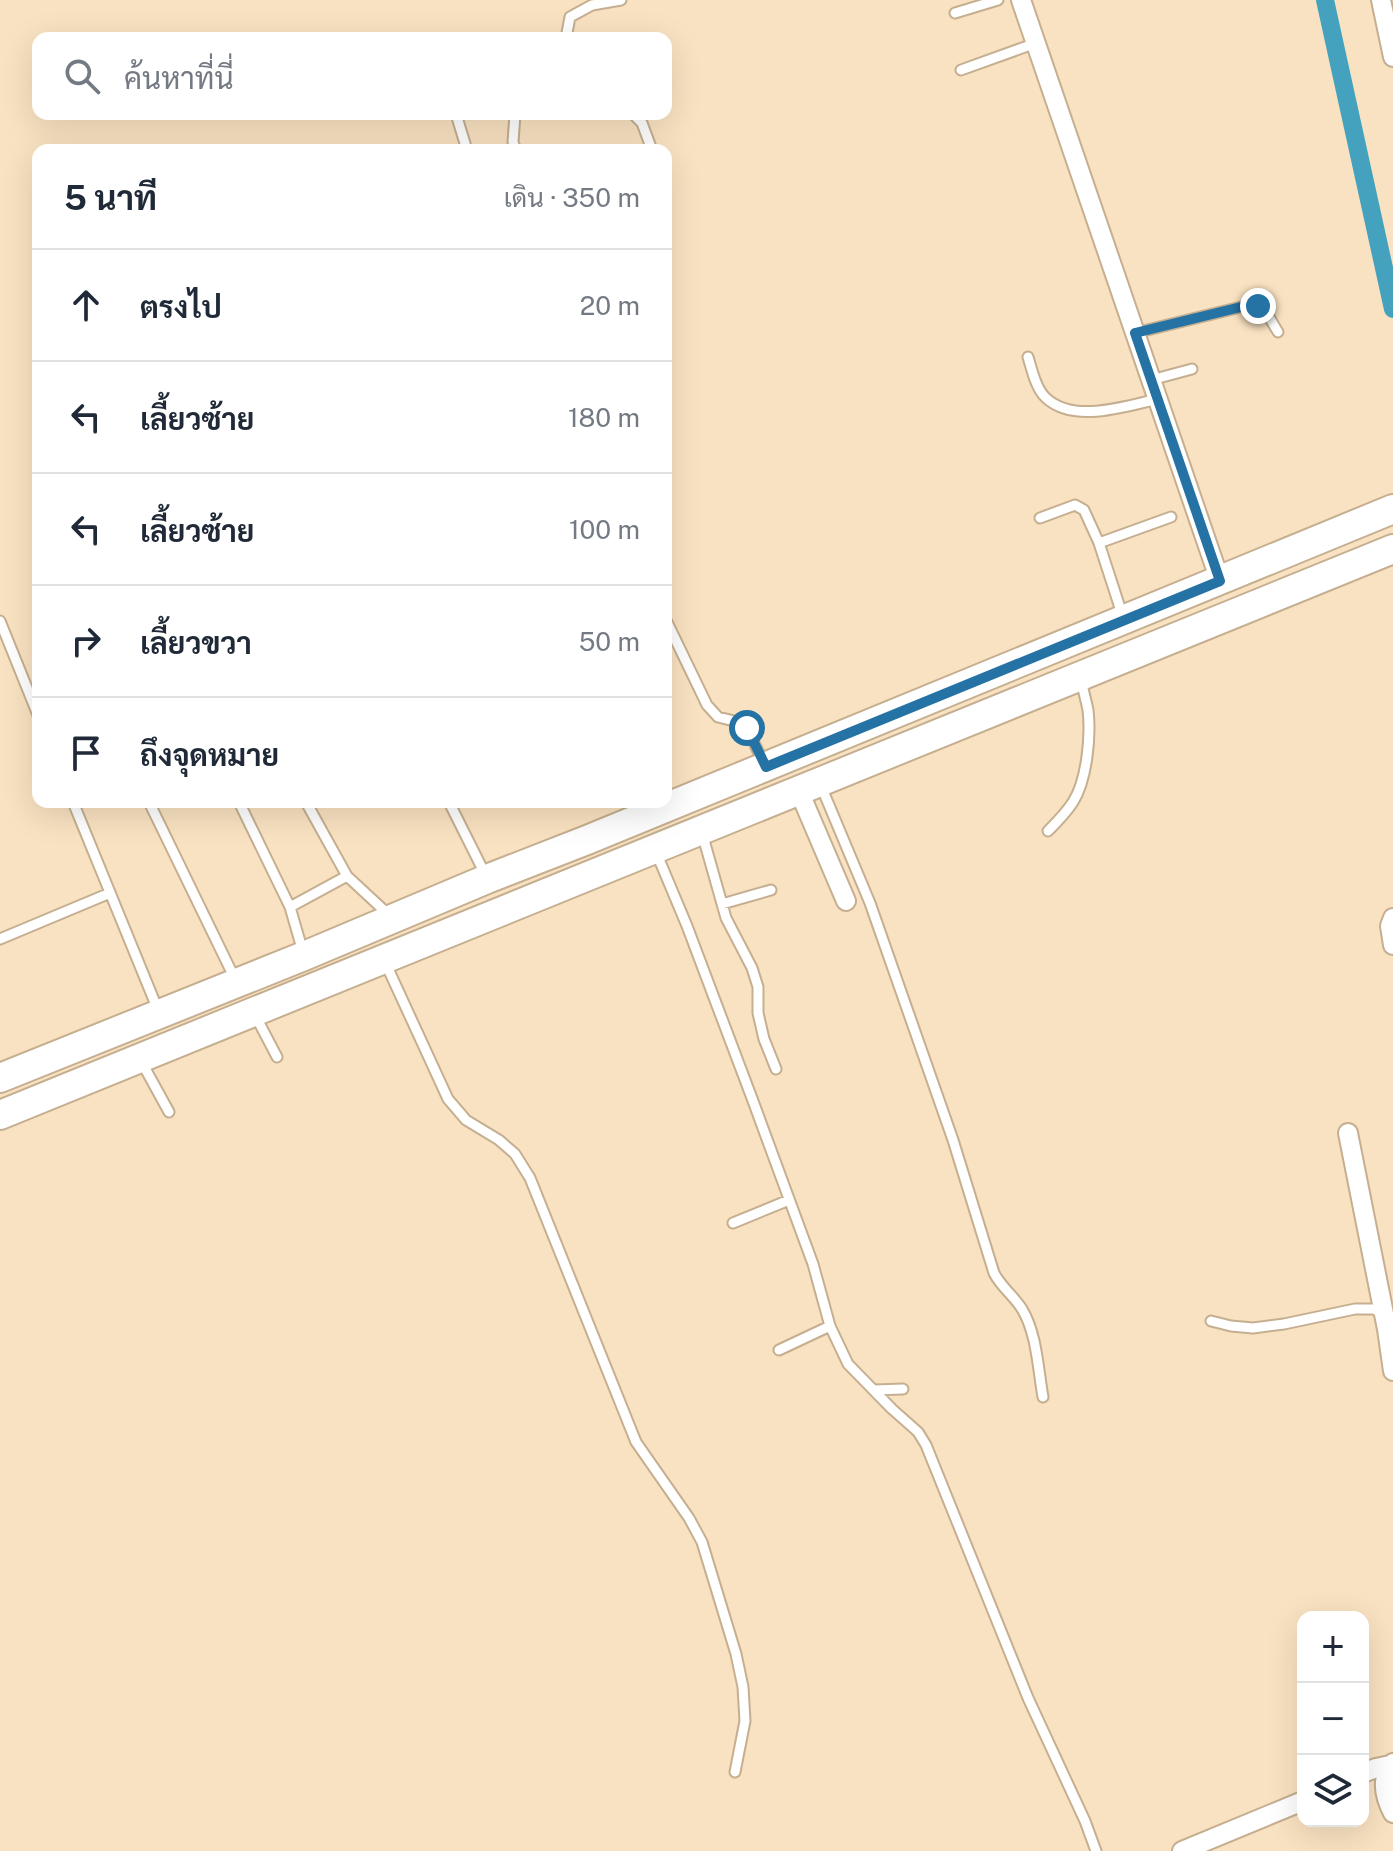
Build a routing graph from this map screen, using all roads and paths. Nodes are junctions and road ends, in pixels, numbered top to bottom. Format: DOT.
graph roads {
  1 [pos="621,0"];
  2 [pos="998,0"];
  3 [pos="1021,0"];
  4 [pos="1381,0"];
  5 [pos="955,13"];
  6 [pos="567,32"];
  7 [pos="1036,43"];
  8 [pos="1393,57"];
  9 [pos="961,70"];
  10 [pos="458,120"];
  11 [pos="515,120"];
  12 [pos="639,120"];
  13 [pos="465,144"];
  14 [pos="514,144"];
  15 [pos="650,144"];
  16 [pos="1278,332"];
  17 [pos="1135,333"];
  18 [pos="1028,357"];
  19 [pos="1192,369"];
  20 [pos="1151,380"];
  21 [pos="1158,399"];
  22 [pos="1393,509"];
  23 [pos="1171,517"];
  24 [pos="1040,518"];
  25 [pos="1099,543"];
  26 [pos="1391,554"];
  27 [pos="1220,581"];
  28 [pos="1124,620"];
  29 [pos="0,621"];
  30 [pos="672,632"];
  31 [pos="1080,676"];
  32 [pos="32,700"];
  33 [pos="766,767"];
  34 [pos="810,786"];
  35 [pos="672,805"];
  36 [pos="75,808"];
  37 [pos="152,808"];
  38 [pos="242,808"];
  39 [pos="309,808"];
  40 [pos="452,808"];
  41 [pos="665,808"];
  42 [pos="701,830"];
  43 [pos="1048,831"];
  44 [pos="587,840"];
  45 [pos="655,849"];
  46 [pos="601,871"];
  47 [pos="347,876"];
  48 [pos="487,879"];
  49 [pos="771,890"];
  50 [pos="110,893"];
  51 [pos="846,901"];
  52 [pos="722,904"];
  53 [pos="290,907"];
  54 [pos="393,918"];
  55 [pos="1393,918"];
  56 [pos="0,939"];
  57 [pos="1393,945"];
  58 [pos="304,956"];
  59 [pos="384,959"];
  60 [pos="237,983"];
  61 [pos="253,1012"];
  62 [pos="159,1014"];
  63 [pos="277,1057"];
  64 [pos="139,1058"];
  65 [pos="776,1069"];
  66 [pos="0,1078"];
  67 [pos="169,1112"];
  68 [pos="0,1115"];
  69 [pos="1348,1133"];
  70 [pos="789,1200"];
  71 [pos="733,1223"];
  72 [pos="1384,1314"];
  73 [pos="1211,1321"];
  74 [pos="830,1326"];
  75 [pos="779,1350"];
  76 [pos="1393,1371"];
  77 [pos="903,1389"];
  78 [pos="874,1390"];
  79 [pos="1043,1397"];
  80 [pos="1392,1764"];
  81 [pos="1369,1771"];
  82 [pos="735,1772"];
  83 [pos="1297,1803"];
  84 [pos="1393,1813"];
  85 [pos="1096,1851"];
  86 [pos="1182,1851"];
  1 -- 6 [label="lane"];
  2 -- 5 [label="lane"];
  3 -- 7 [label="street"];
  4 -- 8 [label="street"];
  7 -- 9 [label="lane"];
  7 -- 17 [label="street"];
  10 -- 13 [label="lane"];
  11 -- 14 [label="lane"];
  12 -- 15 [label="lane"];
  16 -- 17 [label="lane"];
  17 -- 20 [label="street"];
  18 -- 21 [label="lane"];
  19 -- 20 [label="lane"];
  20 -- 21 [label="street"];
  21 -- 27 [label="street"];
  22 -- 27 [label="main road"];
  23 -- 25 [label="lane"];
  24 -- 25 [label="lane"];
  25 -- 28 [label="lane"];
  26 -- 31 [label="main road"];
  27 -- 28 [label="main road"];
  28 -- 33 [label="main road"];
  29 -- 32 [label="lane"];
  30 -- 33 [label="lane"];
  31 -- 34 [label="main road"];
  31 -- 43 [label="lane"];
  33 -- 35 [label="main road"];
  34 -- 42 [label="main road"];
  34 -- 51 [label="street"];
  34 -- 79 [label="lane"];
  36 -- 50 [label="lane"];
  37 -- 60 [label="lane"];
  38 -- 53 [label="lane"];
  39 -- 47 [label="lane"];
  40 -- 48 [label="lane"];
  41 -- 44 [label="main road"];
  42 -- 45 [label="main road"];
  42 -- 52 [label="lane"];
  44 -- 46 [label="main road"];
  44 -- 48 [label="main road"];
  45 -- 46 [label="main road"];
  45 -- 70 [label="lane"];
  46 -- 59 [label="main road"];
  47 -- 53 [label="lane"];
  47 -- 54 [label="lane"];
  48 -- 54 [label="main road"];
  49 -- 52 [label="lane"];
  50 -- 56 [label="lane"];
  50 -- 62 [label="lane"];
  52 -- 65 [label="lane"];
  53 -- 58 [label="lane"];
  54 -- 58 [label="main road"];
  55 -- 57 [label="street"];
  58 -- 60 [label="main road"];
  59 -- 61 [label="main road"];
  59 -- 82 [label="lane"];
  60 -- 62 [label="main road"];
  61 -- 63 [label="lane"];
  61 -- 64 [label="main road"];
  62 -- 66 [label="main road"];
  64 -- 67 [label="lane"];
  64 -- 68 [label="main road"];
  69 -- 72 [label="street"];
  70 -- 71 [label="lane"];
  70 -- 74 [label="lane"];
  72 -- 73 [label="lane"];
  72 -- 76 [label="street"];
  74 -- 75 [label="lane"];
  74 -- 78 [label="lane"];
  77 -- 78 [label="lane"];
  78 -- 85 [label="lane"];
  80 -- 81 [label="street"];
  80 -- 84 [label="street"];
  83 -- 86 [label="street"];
}
